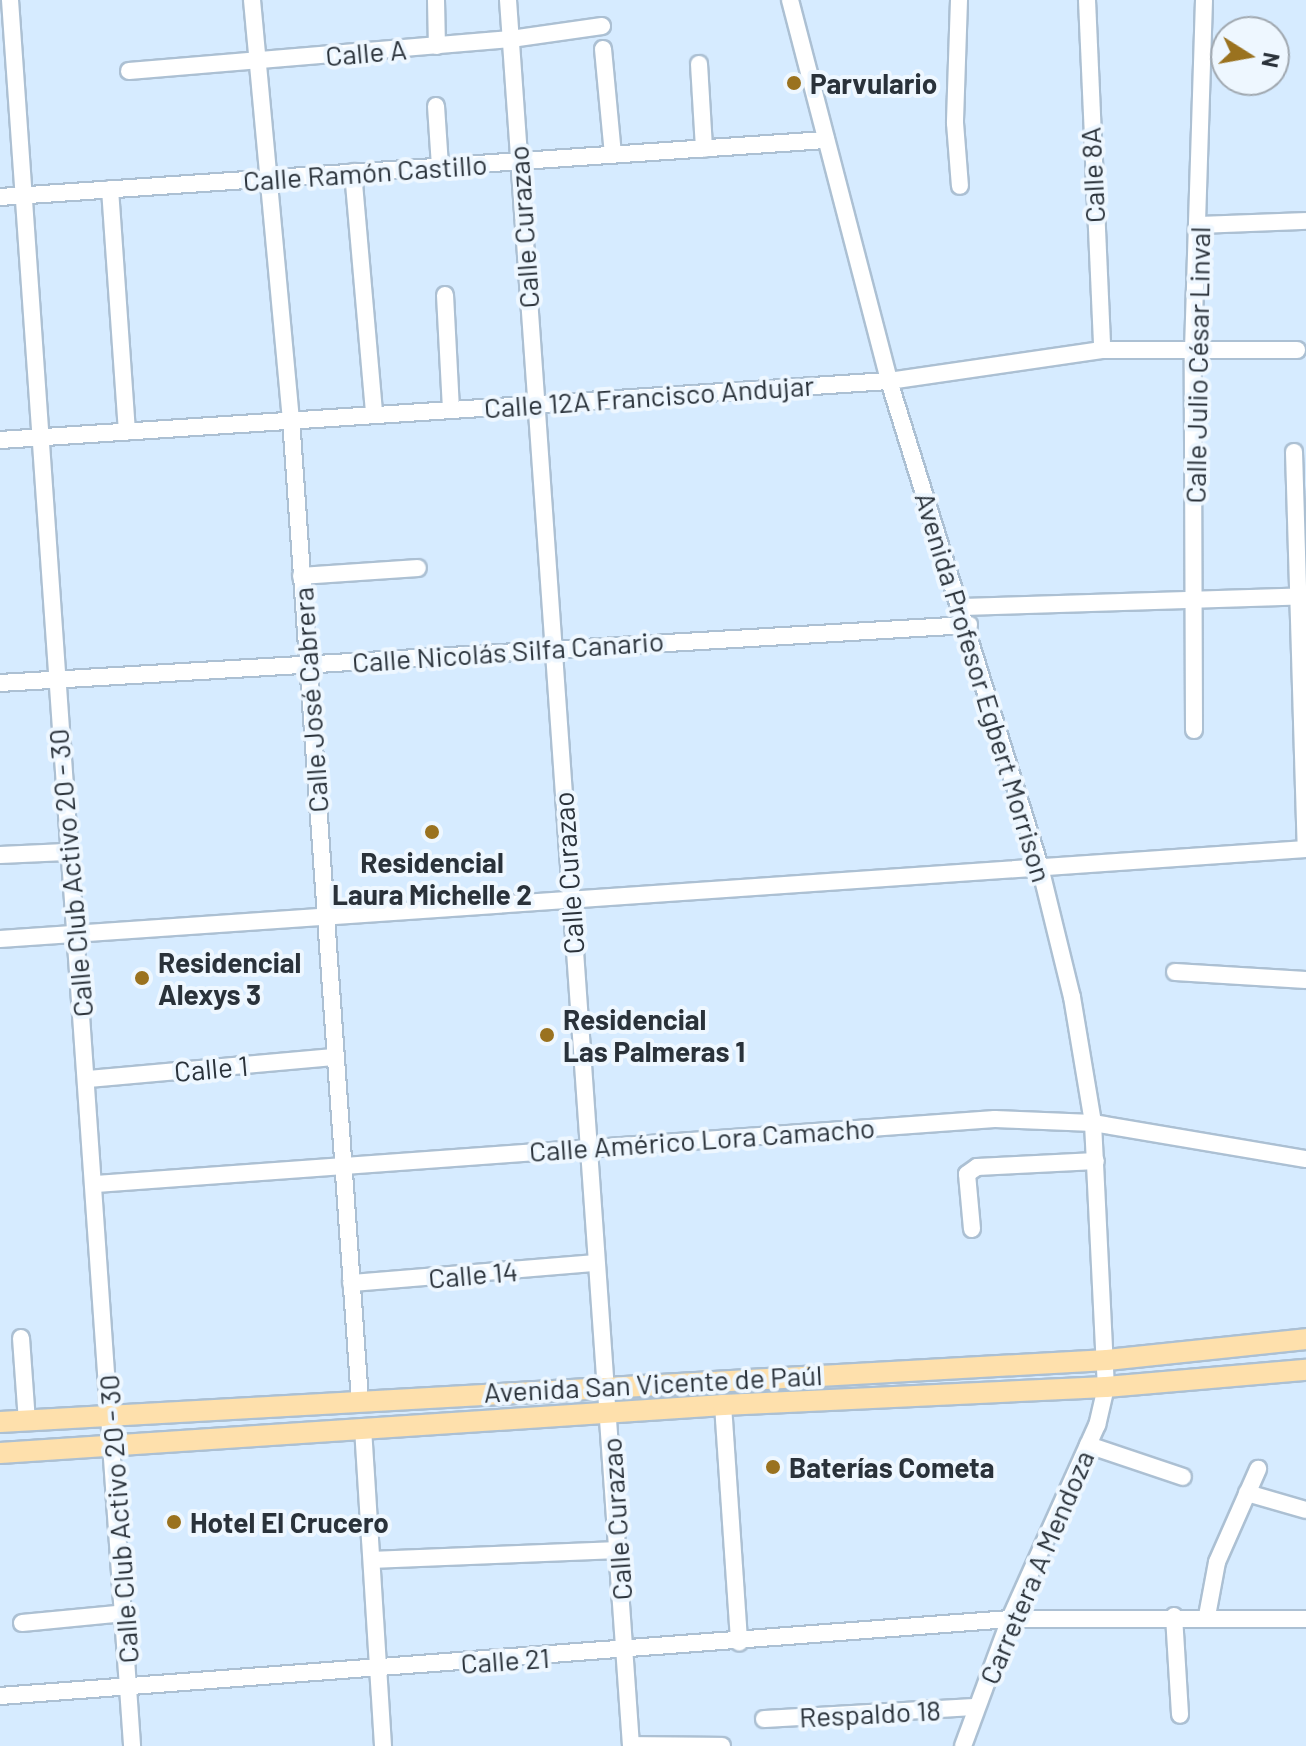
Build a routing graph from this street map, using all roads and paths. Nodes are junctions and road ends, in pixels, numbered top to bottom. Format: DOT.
graph roads {
  1 [pos="10,0"];
  2 [pos="252,0"];
  3 [pos="436,0"];
  4 [pos="508,0"];
  5 [pos="790,0"];
  6 [pos="959,0"];
  7 [pos="1087,0"];
  8 [pos="1204,0"];
  9 [pos="602,26"];
  10 [pos="511,39"];
  11 [pos="437,46"];
  12 [pos="603,49"];
  13 [pos="256,62"];
  14 [pos="699,64"];
  15 [pos="129,71"];
  16 [pos="436,106"];
  17 [pos="826,140"];
  18 [pos="704,149"];
  19 [pos="613,155"];
  20 [pos="519,161"];
  21 [pos="440,166"];
  22 [pos="353,172"];
  23 [pos="265,179"];
  24 [pos="960,186"];
  25 [pos="110,189"];
  26 [pos="23,195"];
  27 [pos="0,197"];
  28 [pos="1306,221"];
  29 [pos="1200,225"];
  30 [pos="445,295"];
  31 [pos="1102,350"];
  32 [pos="1193,350"];
  33 [pos="1297,350"];
  34 [pos="889,381"];
  35 [pos="535,404"];
  36 [pos="451,409"];
  37 [pos="374,414"];
  38 [pos="291,419"];
  39 [pos="127,431"];
  40 [pos="37,437"];
  41 [pos="0,440"];
  42 [pos="1294,452"];
  43 [pos="418,568"];
  44 [pos="301,576"];
  45 [pos="1302,596"];
  46 [pos="1195,600"];
  47 [pos="963,607"];
  48 [pos="969,625"];
  49 [pos="552,647"];
  50 [pos="309,665"];
  51 [pos="54,678"];
  52 [pos="0,683"];
  53 [pos="1194,730"];
  54 [pos="1306,847"];
  55 [pos="66,852"];
  56 [pos="0,855"];
  57 [pos="1040,867"];
  58 [pos="570,899"];
  59 [pos="325,913"];
  60 [pos="72,934"];
  61 [pos="0,939"];
  62 [pos="1175,972"];
  63 [pos="1306,980"];
  64 [pos="334,1057"];
  65 [pos="88,1079"];
  66 [pos="1093,1123"];
  67 [pos="587,1148"];
  68 [pos="1306,1159"];
  69 [pos="1096,1161"];
  70 [pos="342,1165"];
  71 [pos="96,1184"];
  72 [pos="972,1229"];
  73 [pos="594,1263"];
  74 [pos="351,1283"];
  75 [pos="21,1338"];
  76 [pos="1306,1339"];
  77 [pos="1107,1360"];
  78 [pos="1306,1370"];
  79 [pos="607,1384"];
  80 [pos="1106,1387"];
  81 [pos="360,1400"];
  82 [pos="723,1405"];
  83 [pos="609,1413"];
  84 [pos="111,1415"];
  85 [pos="27,1421"];
  86 [pos="0,1422"];
  87 [pos="363,1428"];
  88 [pos="112,1444"];
  89 [pos="1088,1445"];
  90 [pos="0,1453"];
  91 [pos="1258,1469"];
  92 [pos="1183,1477"];
  93 [pos="1247,1493"];
  94 [pos="1306,1510"];
  95 [pos="617,1550"];
  96 [pos="372,1560"];
  97 [pos="125,1613"];
  98 [pos="1174,1616"];
  99 [pos="1207,1616"];
  100 [pos="1010,1619"];
  101 [pos="1306,1619"];
  102 [pos="22,1623"];
  103 [pos="739,1642"];
  104 [pos="625,1651"];
  105 [pos="378,1669"];
  106 [pos="128,1686"];
  107 [pos="0,1696"];
  108 [pos="975,1707"];
  109 [pos="1180,1715"];
  110 [pos="764,1719"];
  111 [pos="132,1746"];
  112 [pos="383,1746"];
  113 [pos="631,1746"];
  114 [pos="722,1746"];
  115 [pos="963,1746"];
  1 -- 26 [label="street, Calle Club Activo 20 - 30"];
  2 -- 13 [label="street, Calle José Cabrera"];
  3 -- 11 [label="street"];
  4 -- 10 [label="street, Calle Curazao"];
  5 -- 17 [label="street, Avenida Profesor Egbert Morrison"];
  6 -- 24 [label="street"];
  7 -- 31 [label="street, Calle 8A"];
  8 -- 29 [label="street, Calle Julio César Linval"];
  9 -- 10 [label="street, Calle A"];
  10 -- 11 [label="street, Calle A"];
  10 -- 20 [label="street, Calle Curazao"];
  11 -- 13 [label="street, Calle A"];
  12 -- 19 [label="street"];
  13 -- 15 [label="street, Calle A"];
  13 -- 23 [label="street, Calle José Cabrera"];
  14 -- 18 [label="street"];
  16 -- 21 [label="street"];
  17 -- 18 [label="street, Calle Ramón Castillo"];
  17 -- 34 [label="street, Avenida Profesor Egbert Morrison"];
  18 -- 19 [label="street, Calle Ramón Castillo"];
  19 -- 20 [label="street, Calle Ramón Castillo"];
  20 -- 21 [label="street, Calle Ramón Castillo"];
  20 -- 35 [label="street, Calle Curazao"];
  21 -- 22 [label="street, Calle Ramón Castillo"];
  22 -- 23 [label="street, Calle Ramón Castillo"];
  22 -- 37 [label="street"];
  23 -- 25 [label="street, Calle Ramón Castillo"];
  23 -- 38 [label="street, Calle José Cabrera"];
  25 -- 26 [label="street, Calle Ramón Castillo"];
  25 -- 39 [label="street"];
  26 -- 27 [label="street, Calle Ramón Castillo"];
  26 -- 40 [label="street, Calle Club Activo 20 - 30"];
  28 -- 29 [label="street"];
  29 -- 32 [label="street, Calle Julio César Linval"];
  30 -- 36 [label="street"];
  31 -- 32 [label="street, Calle 12A Francisco Andujar"];
  31 -- 34 [label="street, Calle 12A Francisco Andujar"];
  32 -- 33 [label="street, Calle 12A Francisco Andujar"];
  32 -- 46 [label="street, Calle Julio César Linval"];
  34 -- 35 [label="street, Calle 12A Francisco Andujar"];
  34 -- 47 [label="street, Avenida Profesor Egbert Morrison"];
  35 -- 36 [label="street, Calle 12A Francisco Andujar"];
  35 -- 49 [label="street, Calle Curazao"];
  36 -- 37 [label="street, Calle 12A Francisco Andujar"];
  37 -- 38 [label="street, Calle 12A Francisco Andujar"];
  38 -- 39 [label="street, Calle 12A Francisco Andujar"];
  38 -- 44 [label="street, Calle José Cabrera"];
  39 -- 40 [label="street, Calle 12A Francisco Andujar"];
  40 -- 41 [label="street, Calle 12A Francisco Andujar"];
  40 -- 51 [label="street, Calle Club Activo 20 - 30"];
  42 -- 45 [label="street"];
  43 -- 44 [label="street"];
  44 -- 50 [label="street, Calle José Cabrera"];
  45 -- 46 [label="street"];
  45 -- 54 [label="street"];
  46 -- 47 [label="street"];
  46 -- 53 [label="street, Calle Julio César Linval"];
  47 -- 48 [label="street, Avenida Profesor Egbert Morrison"];
  48 -- 49 [label="street, Calle Nicolás Silfa Canario"];
  48 -- 57 [label="street, Avenida Profesor Egbert Morrison"];
  49 -- 50 [label="street, Calle Nicolás Silfa Canario"];
  49 -- 58 [label="street, Calle Curazao"];
  50 -- 51 [label="street, Calle Nicolás Silfa Canario"];
  50 -- 59 [label="street, Calle José Cabrera"];
  51 -- 52 [label="street, Calle Nicolás Silfa Canario"];
  51 -- 55 [label="street, Calle Club Activo 20 - 30"];
  54 -- 57 [label="street"];
  55 -- 56 [label="street"];
  55 -- 60 [label="street, Calle Club Activo 20 - 30"];
  57 -- 58 [label="street"];
  57 -- 66 [label="street, Avenida Profesor Egbert Morrison"];
  58 -- 59 [label="street"];
  58 -- 67 [label="street, Calle Curazao"];
  59 -- 60 [label="street"];
  59 -- 64 [label="street, Calle José Cabrera"];
  60 -- 61 [label="street"];
  60 -- 65 [label="street, Calle Club Activo 20 - 30"];
  62 -- 63 [label="street"];
  64 -- 65 [label="street, Calle 1"];
  64 -- 70 [label="street, Calle José Cabrera"];
  65 -- 71 [label="street, Calle Club Activo 20 - 30"];
  66 -- 67 [label="street, Calle Américo Lora Camacho"];
  66 -- 68 [label="street, Calle Américo Lora Camacho"];
  66 -- 69 [label="street, Avenida Profesor Egbert Morrison"];
  67 -- 70 [label="street, Calle Américo Lora Camacho"];
  67 -- 73 [label="street, Calle Curazao"];
  69 -- 72 [label="street"];
  69 -- 77 [label="street, Avenida Profesor Egbert Morrison"];
  70 -- 71 [label="street, Calle Américo Lora Camacho"];
  70 -- 74 [label="street, Calle José Cabrera"];
  71 -- 84 [label="street, Calle Club Activo 20 - 30"];
  73 -- 74 [label="street, Calle 14"];
  73 -- 79 [label="street, Calle Curazao"];
  74 -- 81 [label="street, Calle José Cabrera"];
  75 -- 85 [label="street"];
  76 -- 77 [label="main road, Avenida San Vicente de Paúl"];
  77 -- 79 [label="main road, Avenida San Vicente de Paúl"];
  77 -- 80 [label="street, Avenida Profesor Egbert Morrison"];
  78 -- 80 [label="main road, Avenida San Vicente de Paúl"];
  79 -- 81 [label="main road, Avenida San Vicente de Paúl"];
  79 -- 83 [label="street, Calle Curazao"];
  80 -- 82 [label="main road, Avenida San Vicente de Paúl"];
  80 -- 89 [label="street, Carretera A Mendoza"];
  81 -- 84 [label="main road, Avenida San Vicente de Paúl"];
  82 -- 83 [label="main road, Avenida San Vicente de Paúl"];
  82 -- 103 [label="street"];
  83 -- 87 [label="main road, Avenida San Vicente de Paúl"];
  83 -- 95 [label="street, Calle Curazao"];
  84 -- 85 [label="main road, Avenida San Vicente de Paúl"];
  84 -- 88 [label="street, Calle Club Activo 20 - 30"];
  85 -- 86 [label="main road, Avenida San Vicente de Paúl"];
  87 -- 88 [label="main road, Avenida San Vicente de Paúl"];
  87 -- 96 [label="street"];
  88 -- 90 [label="main road, Avenida San Vicente de Paúl"];
  88 -- 97 [label="street, Calle Club Activo 20 - 30"];
  89 -- 92 [label="street"];
  89 -- 100 [label="street, Carretera A Mendoza"];
  91 -- 93 [label="street"];
  93 -- 94 [label="street"];
  93 -- 99 [label="street"];
  95 -- 96 [label="street"];
  95 -- 104 [label="street, Calle Curazao"];
  96 -- 105 [label="street"];
  97 -- 102 [label="street"];
  97 -- 106 [label="street, Calle Club Activo 20 - 30"];
  98 -- 99 [label="street, Calle 21"];
  98 -- 100 [label="street, Calle 21"];
  98 -- 109 [label="street"];
  99 -- 101 [label="street, Calle 21"];
  100 -- 103 [label="street, Calle 21"];
  100 -- 108 [label="street, Carretera A Mendoza"];
  103 -- 104 [label="street, Calle 21"];
  104 -- 105 [label="street, Calle 21"];
  104 -- 113 [label="street, Calle Curazao"];
  105 -- 106 [label="street, Calle 21"];
  105 -- 112 [label="street"];
  106 -- 107 [label="street, Calle 21"];
  106 -- 111 [label="street, Calle Club Activo 20 - 30"];
  108 -- 110 [label="street, Respaldo 18"];
  108 -- 115 [label="street, Carretera A Mendoza"];
  113 -- 114 [label="street"];
}
